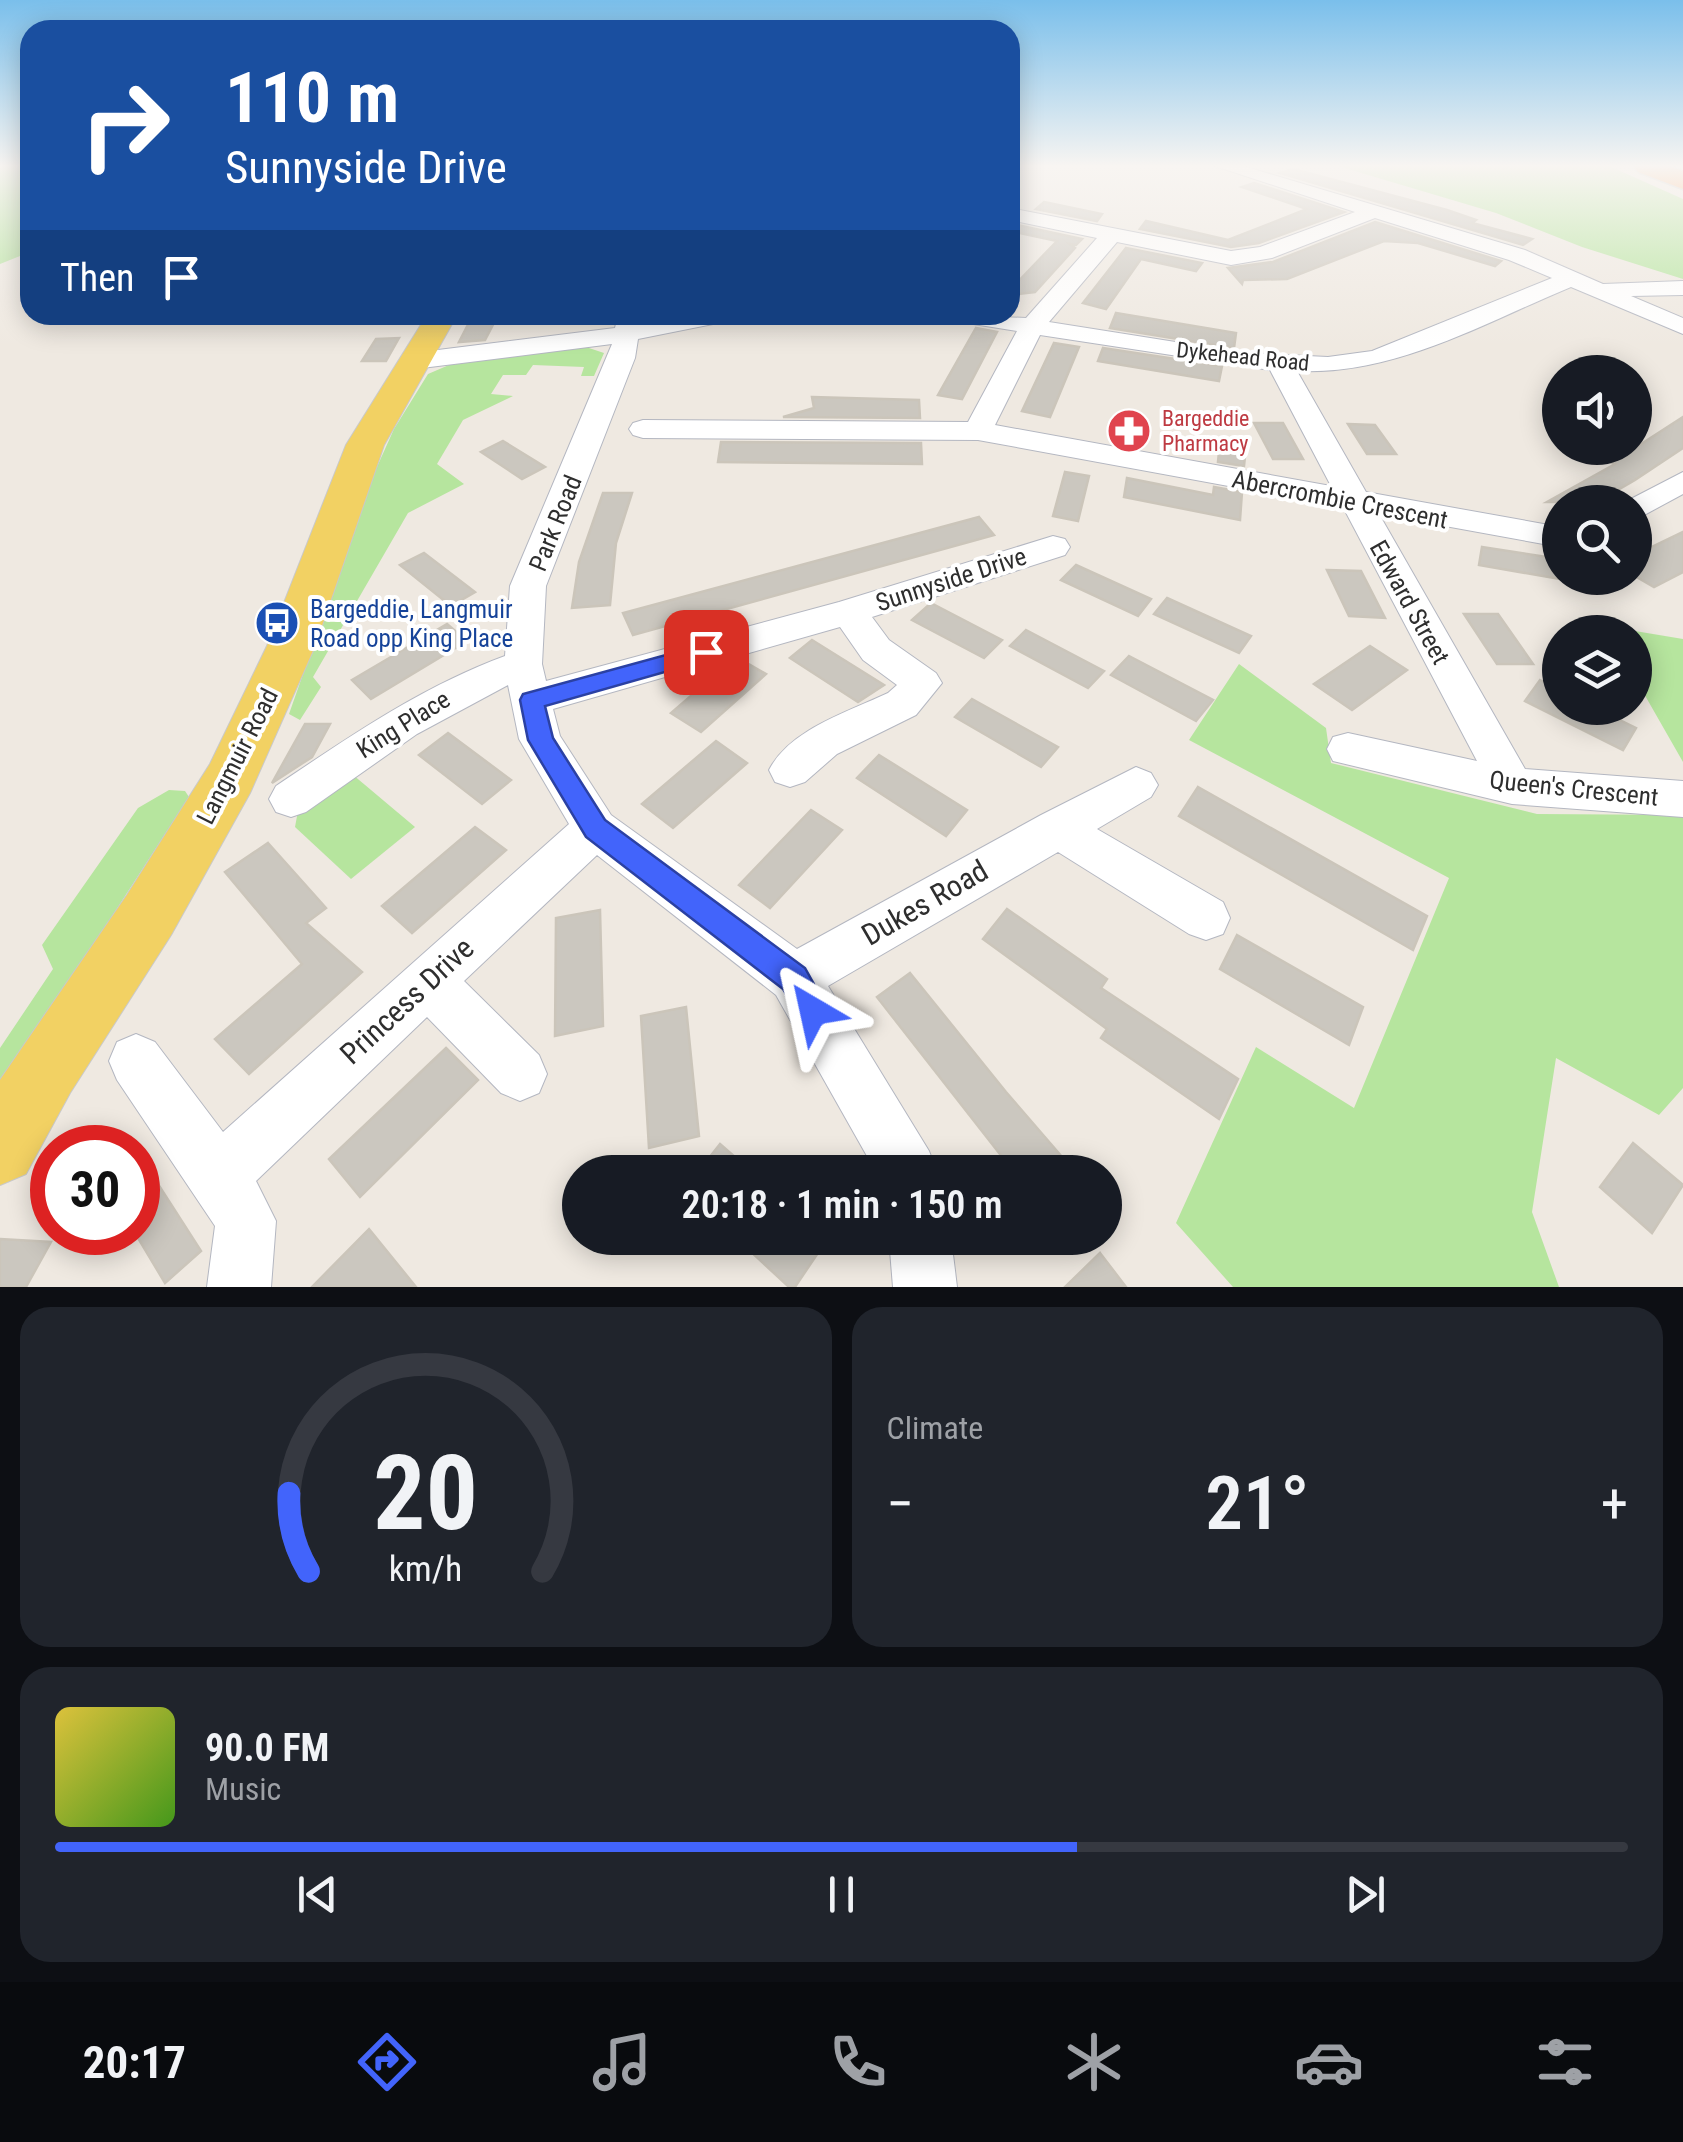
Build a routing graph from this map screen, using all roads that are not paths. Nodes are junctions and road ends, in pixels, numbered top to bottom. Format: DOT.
graph roads {
  1 [pos="1068,226"];
  2 [pos="1335,226"];
  3 [pos="1417,226"];
  4 [pos="1111,235"];
  5 [pos="1572,278"];
  6 [pos="1683,288"];
  7 [pos="1596,290"];
  8 [pos="1020,324"];
  9 [pos="436,325"];
  10 [pos="519,325"];
  11 [pos="625,325"];
  12 [pos="629,325"];
  13 [pos="1032,326"];
  14 [pos="1683,326"];
  15 [pos="511,351"];
  16 [pos="414,362"];
  17 [pos="1280,364"];
  18 [pos="643,429"];
  19 [pos="978,431"];
  20 [pos="1683,481"];
  21 [pos="1652,500"];
  22 [pos="1354,502"];
  23 [pos="1542,534"];
  24 [pos="1053,547"];
  25 [pos="848,612"];
  26 [pos="528,682"];
  27 [pos="1348,749"];
  28 [pos="790,770"];
  29 [pos="1136,785"];
  30 [pos="1512,786"];
  31 [pos="290,799"];
  32 [pos="1683,799"];
  33 [pos="595,828"];
  34 [pos="1057,828"];
  35 [pos="1206,918"];
  36 [pos="794,978"];
  37 [pos="428,981"];
  38 [pos="136,1061"];
  39 [pos="46,1069"];
  40 [pos="520,1074"];
  41 [pos="0,1126"];
  42 [pos="0,1148"];
  43 [pos="898,1155"];
  44 [pos="219,1175"];
  45 [pos="922,1255"];
  46 [pos="239,1287"];
  47 [pos="925,1287"];
  1 -- 4 [label="street"];
  2 -- 4 [label="street"];
  3 -- 5 [label="street"];
  4 -- 13 [label="street"];
  5 -- 7 [label="street"];
  5 -- 17 [label="street, Dykehead Road"];
  6 -- 7 [label="street"];
  7 -- 14 [label="street"];
  8 -- 13 [label="street, Dykehead Road"];
  9 -- 16 [label="main road, Langmuir Road"];
  10 -- 15 [label="street"];
  11 -- 15 [label="street"];
  12 -- 26 [label="street, Park Road"];
  13 -- 17 [label="street, Dykehead Road"];
  13 -- 19 [label="street"];
  15 -- 16 [label="street"];
  16 -- 39 [label="main road, Langmuir Road"];
  17 -- 22 [label="street, Edward Street"];
  18 -- 19 [label="street, Abercrombie Crescent"];
  19 -- 22 [label="street, Abercrombie Crescent"];
  20 -- 21 [label="street"];
  22 -- 23 [label="street, Abercrombie Crescent"];
  22 -- 30 [label="street, Edward Street"];
  24 -- 25 [label="street, Sunnyside Drive"];
  25 -- 26 [label="street, Sunnyside Drive"];
  25 -- 28 [label="street, Sunnyside Drive"];
  26 -- 31 [label="street, King Place"];
  26 -- 33 [label="street, Park Road"];
  27 -- 30 [label="street, Queen's Crescent"];
  29 -- 34 [label="street, Dukes Road"];
  30 -- 32 [label="street, Queen's Crescent"];
  33 -- 36 [label="street, Park Road"];
  33 -- 37 [label="street, Princess Drive"];
  34 -- 35 [label="street"];
  34 -- 36 [label="street, Dukes Road"];
  36 -- 43 [label="street, Park Road"];
  37 -- 40 [label="street"];
  37 -- 44 [label="street, Princess Drive"];
  38 -- 44 [label="street"];
  39 -- 41 [label="main road, Langmuir Road"];
  39 -- 42 [label="main road, Langmuir Road"];
  44 -- 46 [label="street"];
  45 -- 47 [label="street"];
}
